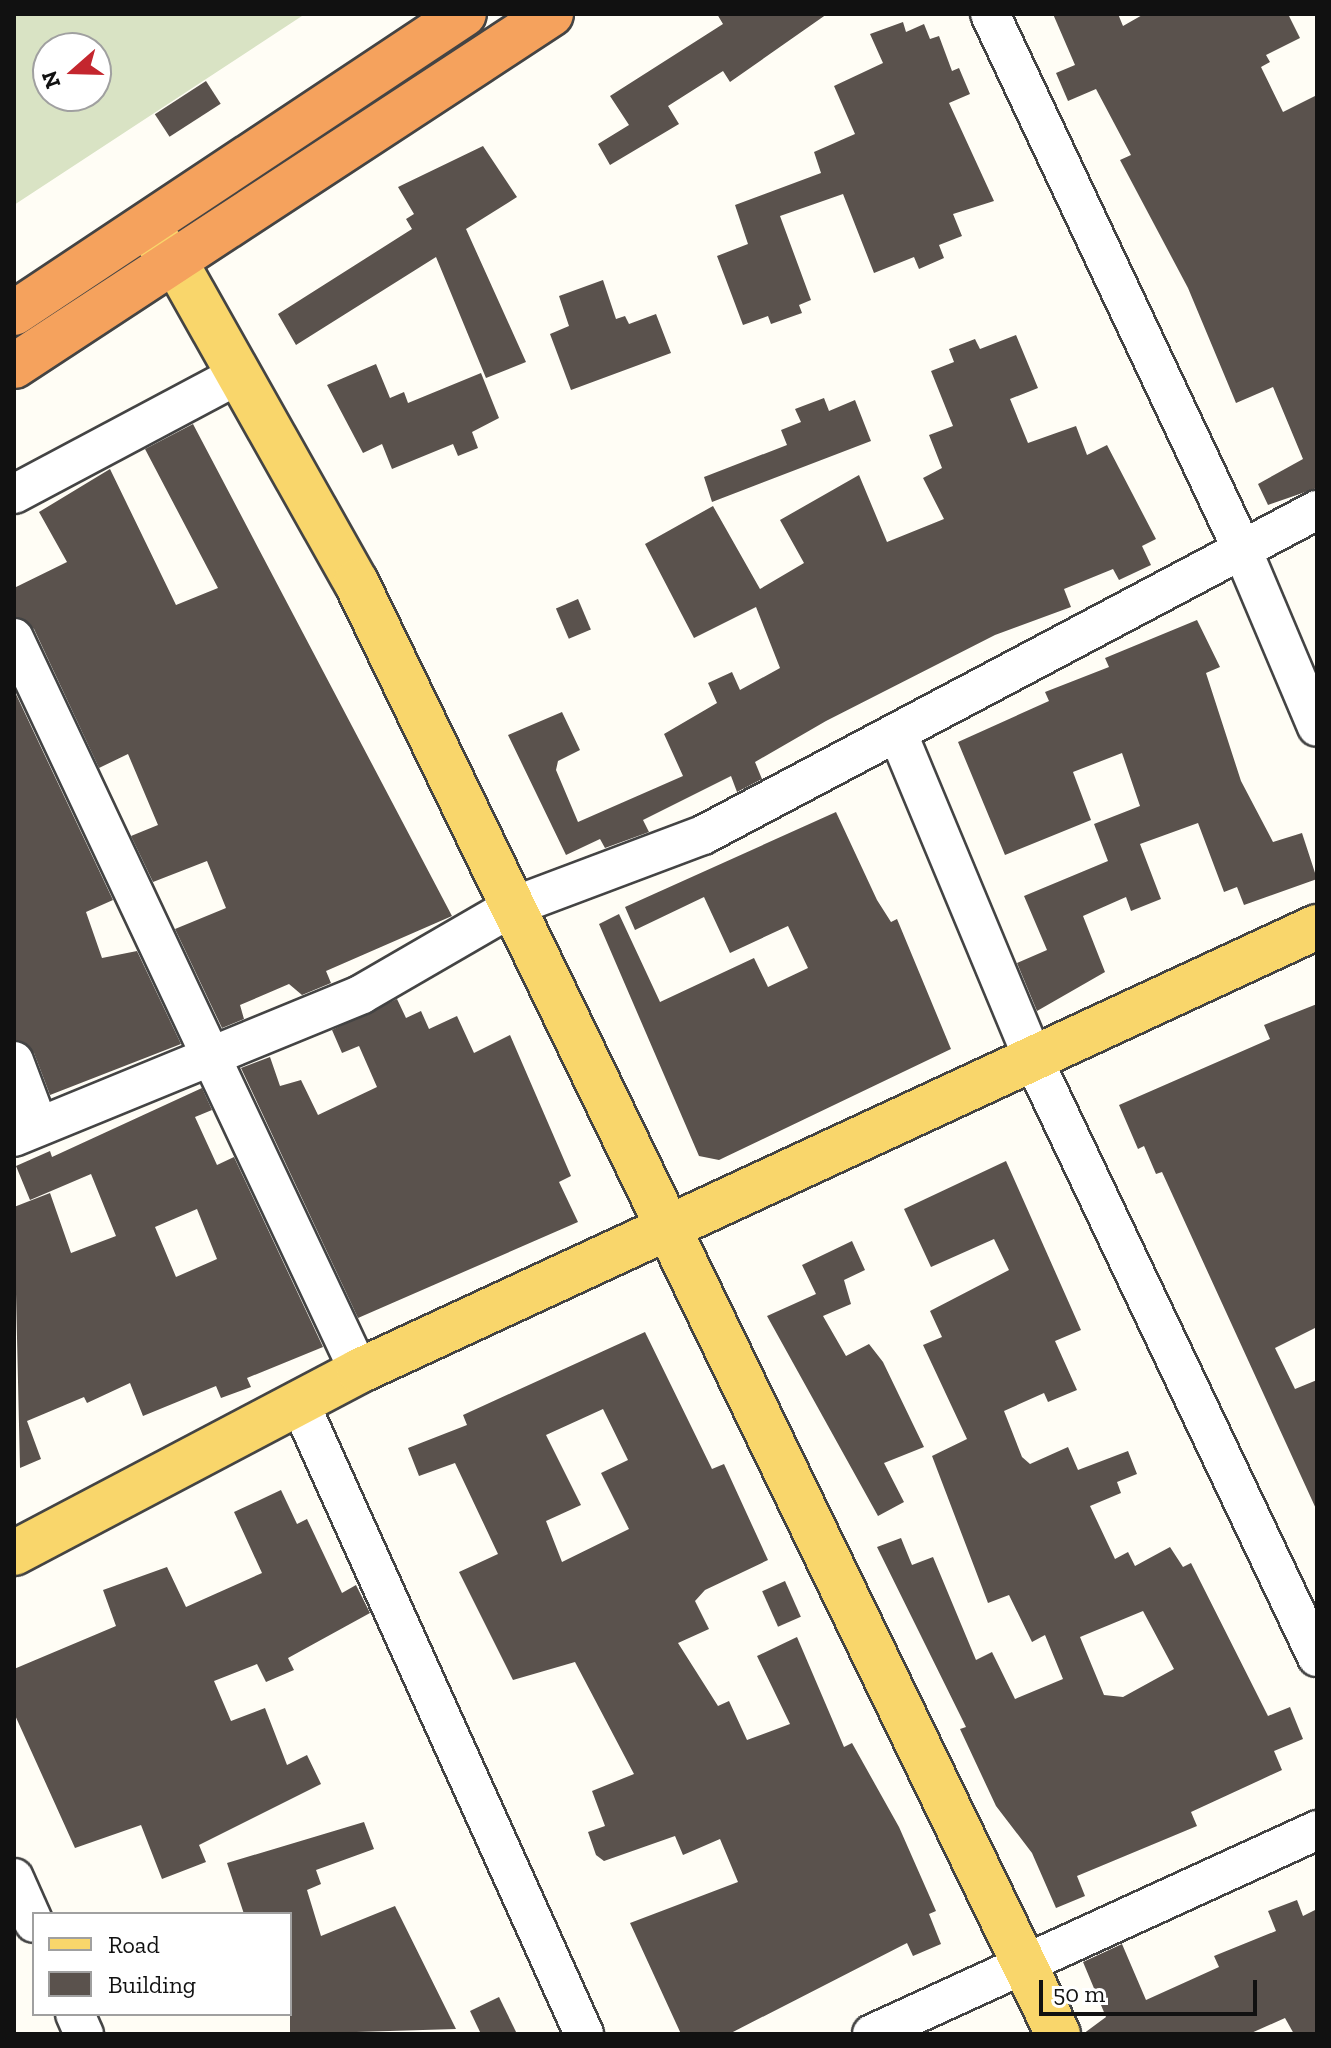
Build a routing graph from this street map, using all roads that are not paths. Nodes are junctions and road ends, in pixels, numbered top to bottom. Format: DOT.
graph roads {
  1 [pos="464,14"];
  2 [pos="551,14"];
  3 [pos="990,14"];
  4 [pos="147,229"];
  5 [pos="176,263"];
  6 [pos="14,313"];
  7 [pos="14,366"];
  8 [pos="240,374"];
  9 [pos="14,494"];
  10 [pos="1317,510"];
  11 [pos="1241,547"];
  12 [pos="14,638"];
  13 [pos="1317,727"];
  14 [pos="898,734"];
  15 [pos="514,906"];
  16 [pos="1317,927"];
  17 [pos="209,1057"];
  18 [pos="1033,1059"];
  19 [pos="14,1061"];
  20 [pos="26,1131"];
  21 [pos="669,1231"];
  22 [pos="359,1371"];
  23 [pos="300,1404"];
  24 [pos="14,1553"];
  25 [pos="1317,1657"];
  26 [pos="1317,1830"];
  27 [pos="14,1878"];
  28 [pos="32,1918"];
  29 [pos="1024,1965"];
  30 [pos="584,2034"];
  31 [pos="872,2034"];
  32 [pos="1058,2034"];
  1 -- 4 [label="highway"];
  2 -- 5 [label="highway"];
  3 -- 11 [label="street"];
  4 -- 5 [label="main road"];
  4 -- 6 [label="highway"];
  5 -- 7 [label="highway"];
  5 -- 8 [label="main road"];
  8 -- 9 [label="street"];
  8 -- 15 [label="main road"];
  10 -- 11 [label="street"];
  11 -- 13 [label="street"];
  11 -- 14 [label="street"];
  12 -- 17 [label="street"];
  14 -- 15 [label="street"];
  14 -- 18 [label="street"];
  15 -- 17 [label="street"];
  15 -- 21 [label="main road"];
  16 -- 18 [label="main road"];
  17 -- 20 [label="street"];
  17 -- 22 [label="street"];
  18 -- 21 [label="main road"];
  18 -- 25 [label="street"];
  19 -- 20 [label="street"];
  21 -- 22 [label="main road"];
  21 -- 29 [label="main road"];
  22 -- 23 [label="main road"];
  23 -- 24 [label="main road"];
  23 -- 30 [label="street"];
  26 -- 29 [label="street"];
  27 -- 28 [label="street"];
  29 -- 31 [label="street"];
  29 -- 32 [label="main road"];
}
